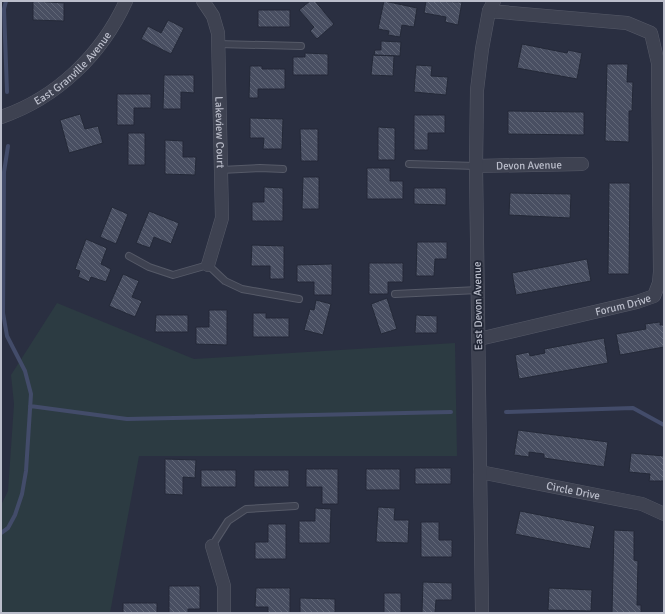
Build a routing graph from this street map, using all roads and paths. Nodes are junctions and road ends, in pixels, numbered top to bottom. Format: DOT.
graph roads {
  1 [pos="126,1"];
  2 [pos="204,1"];
  3 [pos="491,6"];
  4 [pos="218,44"];
  5 [pos="301,46"];
  6 [pos="1,117"];
  7 [pos="409,164"];
  8 [pos="582,164"];
  9 [pos="476,166"];
  10 [pos="283,169"];
  11 [pos="221,170"];
  12 [pos="129,256"];
  13 [pos="208,265"];
  14 [pos="478,290"];
  15 [pos="395,294"];
  16 [pos="299,299"];
  17 [pos="479,339"];
  18 [pos="480,472"];
  19 [pos="295,506"];
  20 [pos="664,514"];
  21 [pos="212,546"];
  22 [pos="224,613"];
  23 [pos="482,613"];
  1 -- 6 [label="street, East Granville Avenue"];
  2 -- 4 [label="street, Lakeview Court"];
  3 -- 9 [label="street, East Devon Avenue"];
  3 -- 17 [label="street, Forum Drive"];
  4 -- 5 [label="lane"];
  4 -- 11 [label="street, Lakeview Court"];
  7 -- 9 [label="lane"];
  8 -- 9 [label="street, Devon Avenue"];
  9 -- 14 [label="street, East Devon Avenue"];
  10 -- 11 [label="lane"];
  11 -- 13 [label="street, Lakeview Court"];
  12 -- 13 [label="lane"];
  13 -- 16 [label="lane"];
  14 -- 15 [label="lane"];
  14 -- 17 [label="street, East Devon Avenue"];
  17 -- 18 [label="street, East Devon Avenue"];
  18 -- 20 [label="street, Circle Drive"];
  18 -- 23 [label="street, East Devon Avenue"];
  19 -- 21 [label="lane"];
  21 -- 22 [label="street"];
}
